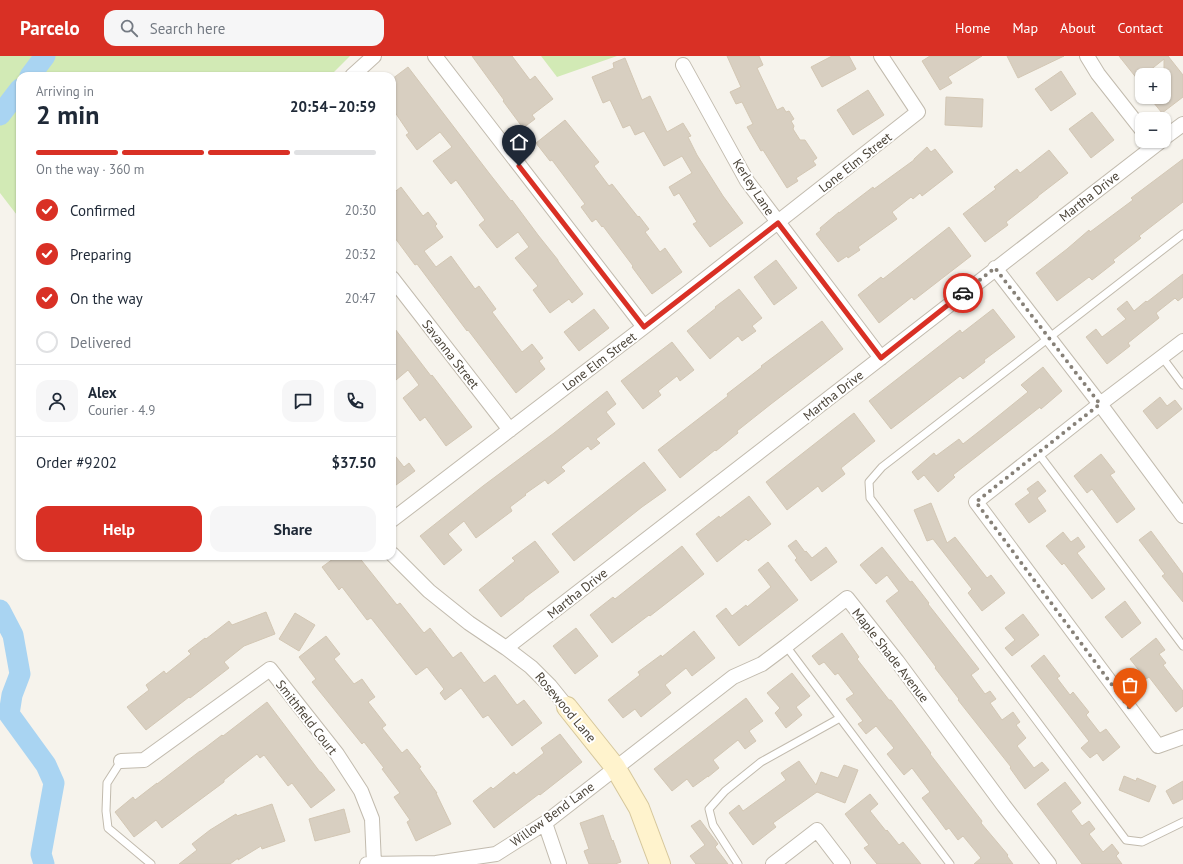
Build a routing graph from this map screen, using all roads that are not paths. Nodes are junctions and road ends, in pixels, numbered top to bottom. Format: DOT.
graph roads {
  1 [pos="374,56"];
  2 [pos="435,56"];
  3 [pos="881,56"];
  4 [pos="1087,56"];
  5 [pos="683,65"];
  6 [pos="356,72"];
  7 [pos="1135,121"];
  8 [pos="1183,124"];
  9 [pos="1171,132"];
  10 [pos="1149,148"];
  11 [pos="778,223"];
  12 [pos="1183,234"];
  13 [pos="995,268"];
  14 [pos="396,283"];
  15 [pos="644,327"];
  16 [pos="1049,338"];
  17 [pos="1183,341"];
  18 [pos="1162,357"];
  19 [pos="881,358"];
  20 [pos="1183,384"];
  21 [pos="1100,404"];
  22 [pos="510,430"];
  23 [pos="1038,453"];
  24 [pos="1183,516"];
  25 [pos="396,517"];
  26 [pos="396,558"];
  27 [pos="786,646"];
  28 [pos="1183,646"];
  29 [pos="506,648"];
  30 [pos="567,707"];
  31 [pos="840,718"];
  32 [pos="1183,737"];
  33 [pos="121,761"];
  34 [pos="616,767"];
  35 [pos="1183,822"];
  36 [pos="544,823"];
  37 [pos="151,864"];
  38 [pos="367,864"];
  39 [pos="374,864"];
  40 [pos="558,864"];
  41 [pos="660,864"];
  42 [pos="738,864"];
  43 [pos="773,864"];
  44 [pos="843,864"];
  45 [pos="950,864"];
  46 [pos="1049,864"];
  1 -- 6 [label="street"];
  2 -- 15 [label="street"];
  3 -- 11 [label="street, Lone Elm Street"];
  4 -- 7 [label="street"];
  5 -- 11 [label="street, Kerley Lane"];
  8 -- 9 [label="street, Martha Drive"];
  10 -- 13 [label="street, Martha Drive"];
  11 -- 15 [label="street, Lone Elm Street"];
  11 -- 19 [label="street, Kerley Lane"];
  12 -- 16 [label="lane"];
  13 -- 16 [label="street"];
  13 -- 19 [label="street, Martha Drive"];
  14 -- 22 [label="street, Savanna Street"];
  15 -- 22 [label="street, Lone Elm Street"];
  16 -- 21 [label="street"];
  16 -- 35 [label="lane"];
  17 -- 18 [label="street"];
  18 -- 20 [label="lane"];
  18 -- 21 [label="street"];
  19 -- 29 [label="street, Martha Drive"];
  21 -- 23 [label="street"];
  21 -- 24 [label="street"];
  22 -- 25 [label="street, Lone Elm Street"];
  23 -- 28 [label="lane"];
  23 -- 32 [label="street"];
  26 -- 29 [label="street, Rosewood Lane"];
  27 -- 31 [label="lane"];
  27 -- 34 [label="street, Maple Shade Avenue"];
  27 -- 46 [label="street, Maple Shade Avenue"];
  29 -- 30 [label="street, Rosewood Lane"];
  30 -- 34 [label="street, Rosewood Lane"];
  31 -- 42 [label="lane"];
  31 -- 45 [label="lane"];
  33 -- 37 [label="lane"];
  33 -- 39 [label="street, Smithfield Court"];
  34 -- 36 [label="street, Willow Bend Lane"];
  34 -- 41 [label="street, Rosewood Lane"];
  36 -- 39 [label="street, Willow Bend Lane"];
  36 -- 40 [label="street"];
  38 -- 39 [label="street, Willow Bend Lane"];
  43 -- 44 [label="street"];
}
